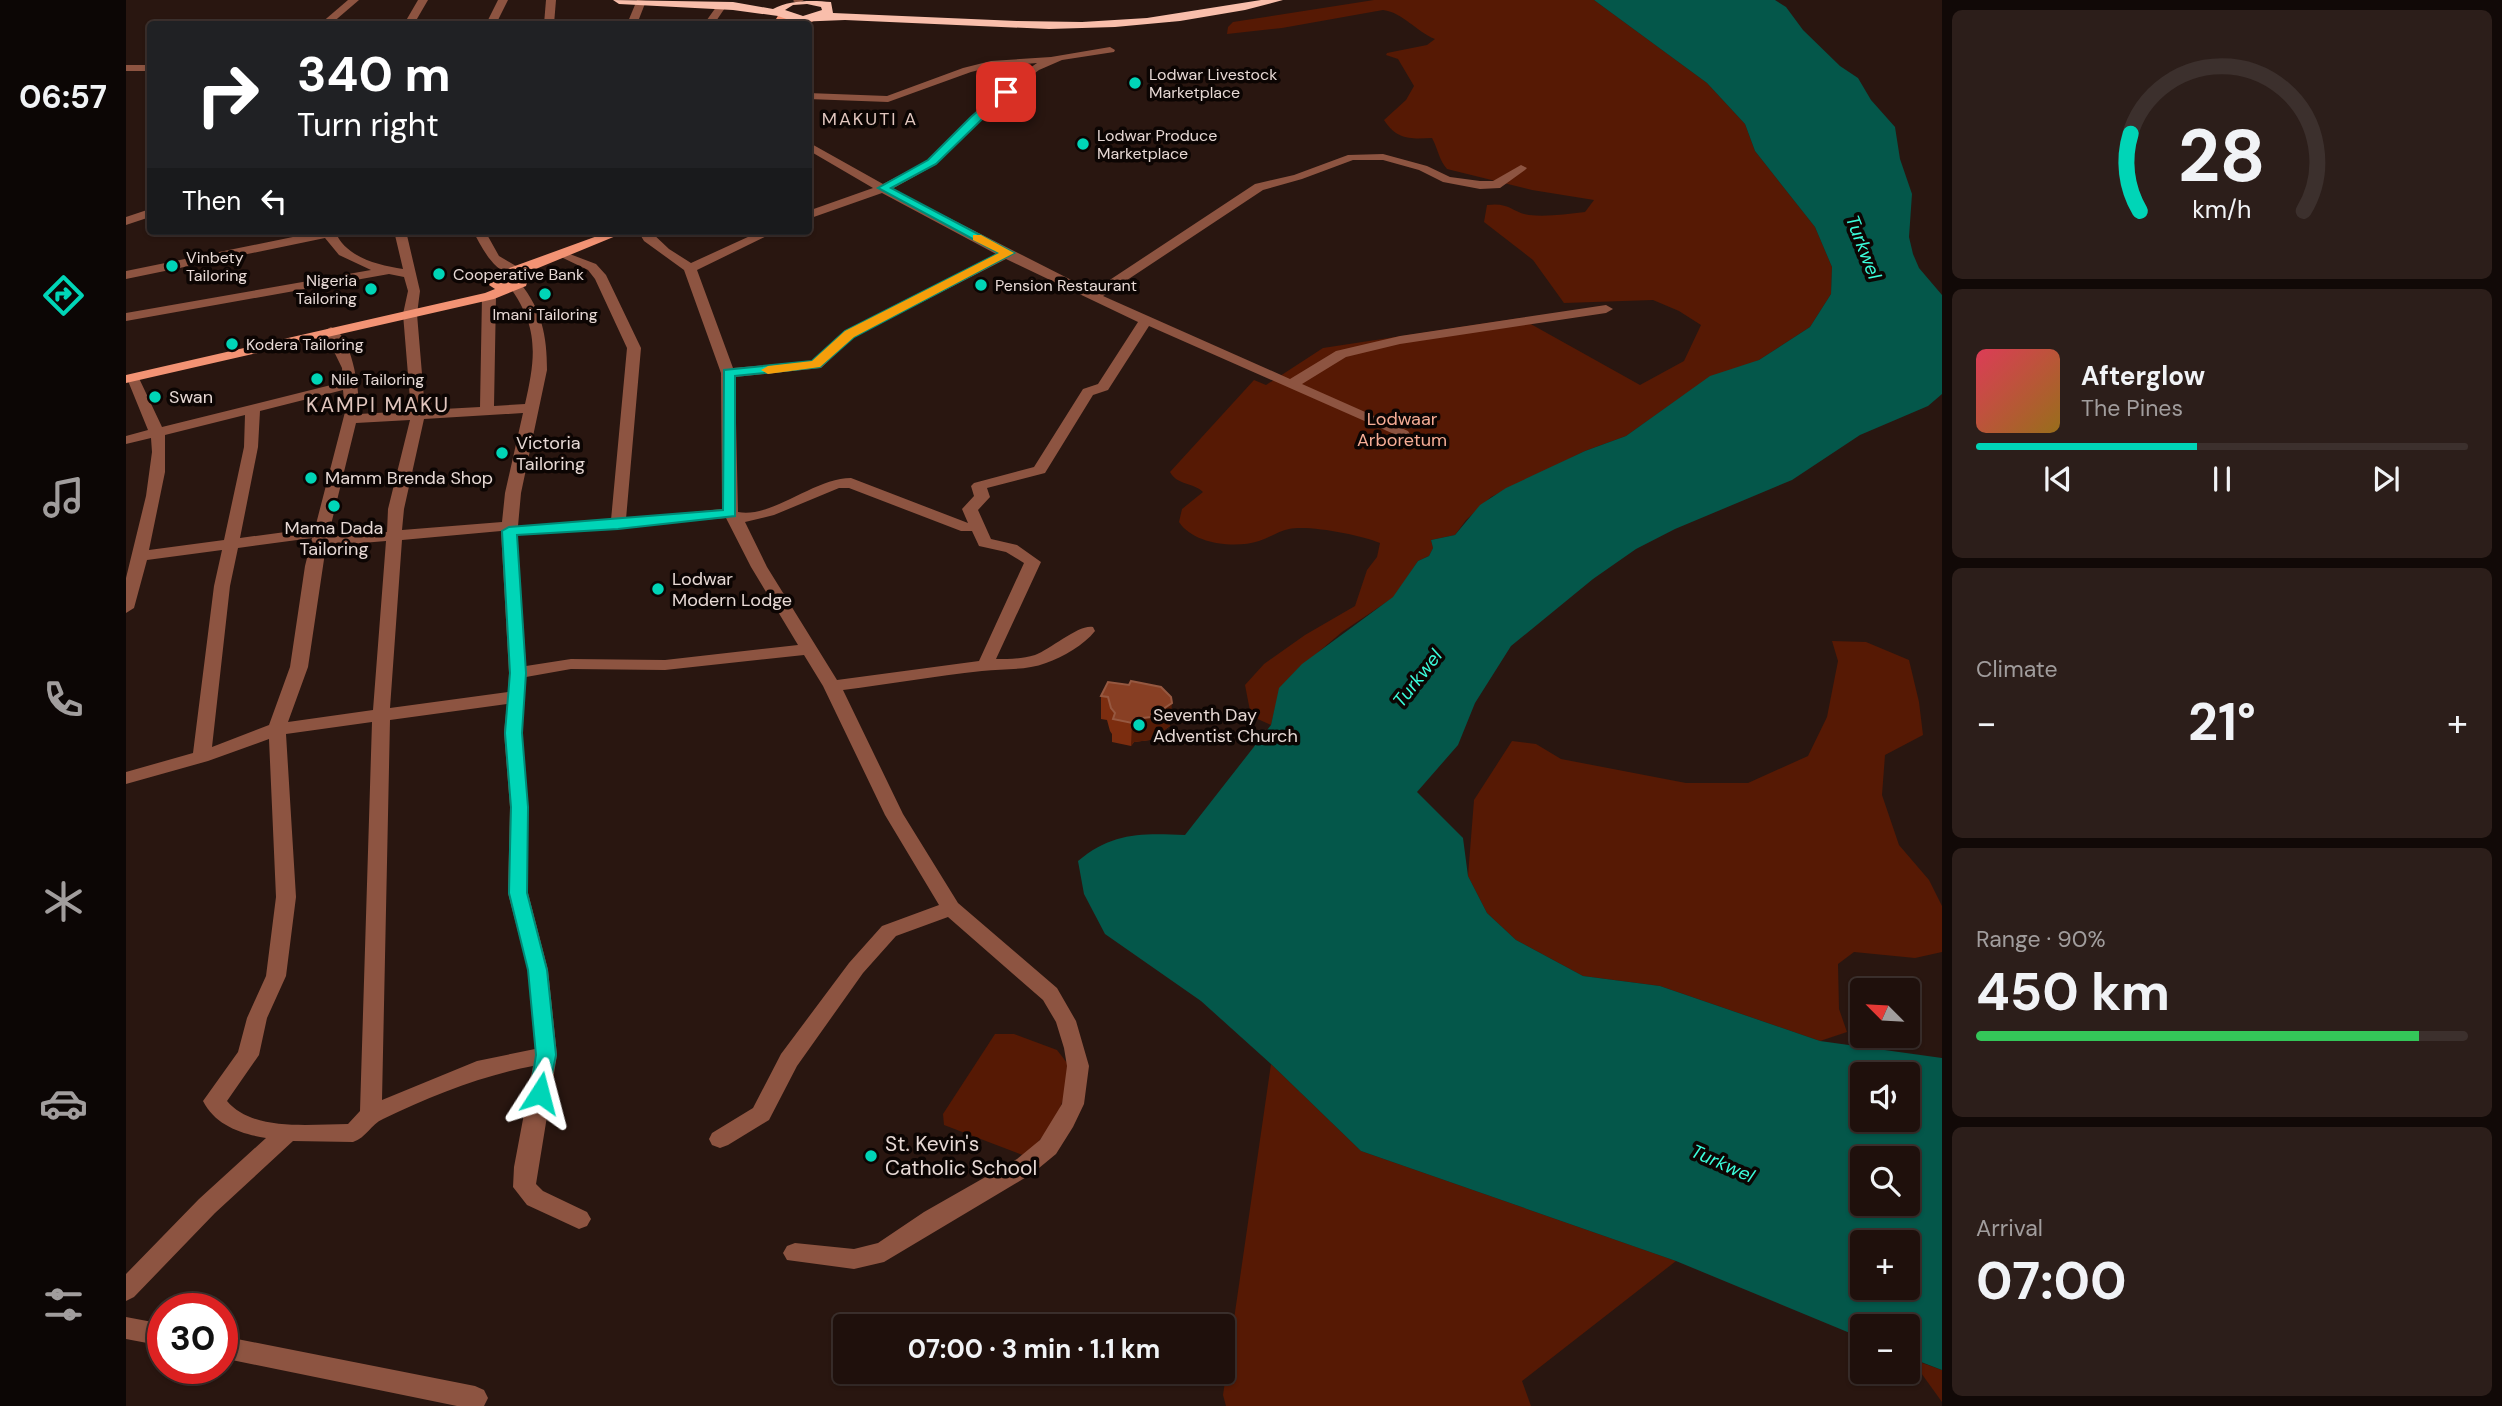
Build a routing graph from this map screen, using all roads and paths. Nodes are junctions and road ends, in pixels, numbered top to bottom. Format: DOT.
graph roads {
  1 [pos="354,0"];
  2 [pos="423,0"];
  3 [pos="503,0"];
  4 [pos="551,0"];
  5 [pos="619,0"];
  6 [pos="1254,0"];
  7 [pos="1276,0"];
  8 [pos="641,1"];
  9 [pos="796,1"];
  10 [pos="723,3"];
  11 [pos="821,8"];
  12 [pos="782,18"];
  13 [pos="329,21"];
  14 [pos="411,21"];
  15 [pos="492,21"];
  16 [pos="548,21"];
  17 [pos="633,21"];
  18 [pos="711,21"];
  19 [pos="803,21"];
  20 [pos="1110,50"];
  21 [pos="1061,57"];
  22 [pos="126,68"];
  23 [pos="147,68"];
  24 [pos="812,96"];
  25 [pos="812,147"];
  26 [pos="1521,168"];
  27 [pos="883,188"];
  28 [pos="147,214"];
  29 [pos="812,214"];
  30 [pos="126,221"];
  31 [pos="315,235"];
  32 [pos="330,235"];
  33 [pos="401,235"];
  34 [pos="481,235"];
  35 [pos="613,235"];
  36 [pos="646,235"];
  37 [pos="762,235"];
  38 [pos="1008,253"];
  39 [pos="570,254"];
  40 [pos="494,258"];
  41 [pos="690,268"];
  42 [pos="387,271"];
  43 [pos="410,274"];
  44 [pos="126,275"];
  45 [pos="516,282"];
  46 [pos="493,286"];
  47 [pos="1092,296"];
  48 [pos="1606,309"];
  49 [pos="410,314"];
  50 [pos="126,317"];
  51 [pos="1146,320"];
  52 [pos="331,331"];
  53 [pos="728,373"];
  54 [pos="129,378"];
  55 [pos="351,384"];
  56 [pos="1291,385"];
  57 [pos="253,407"];
  58 [pos="530,408"];
  59 [pos="487,411"];
  60 [pos="418,415"];
  61 [pos="351,419"];
  62 [pos="154,431"];
  63 [pos="1403,434"];
  64 [pos="126,440"];
  65 [pos="733,516"];
  66 [pos="618,524"];
  67 [pos="509,528"];
  68 [pos="967,528"];
  69 [pos="320,537"];
  70 [pos="394,537"];
  71 [pos="232,543"];
  72 [pos="139,556"];
  73 [pos="126,608"];
  74 [pos="1087,631"];
  75 [pos="811,649"];
  76 [pos="985,665"];
  77 [pos="518,673"];
  78 [pos="832,686"];
  79 [pos="515,697"];
  80 [pos="381,715"];
  81 [pos="277,729"];
  82 [pos="202,757"];
  83 [pos="126,778"];
  84 [pos="951,908"];
  85 [pos="546,1055"];
  86 [pos="371,1114"];
  87 [pos="289,1131"];
  88 [pos="720,1139"];
  89 [pos="579,1219"];
  90 [pos="795,1253"];
  91 [pos="126,1290"];
  92 [pos="126,1328"];
  93 [pos="147,1332"];
  94 [pos="238,1350"];
  95 [pos="475,1398"];
  1 -- 13 [label="street"];
  2 -- 14 [label="street"];
  3 -- 15 [label="street"];
  4 -- 16 [label="street"];
  5 -- 8 [label="highway"];
  6 -- 11 [label="highway"];
  7 -- 11 [label="highway"];
  8 -- 10 [label="highway"];
  8 -- 17 [label="street"];
  9 -- 10 [label="highway"];
  9 -- 11 [label="highway"];
  9 -- 12 [label="highway"];
  10 -- 12 [label="highway"];
  10 -- 18 [label="street"];
  11 -- 12 [label="highway"];
  11 -- 19 [label="main road"];
  20 -- 21 [label="street"];
  21 -- 24 [label="street"];
  21 -- 27 [label="street"];
  22 -- 23 [label="street"];
  25 -- 27 [label="street"];
  26 -- 47 [label="street"];
  27 -- 29 [label="street"];
  27 -- 38 [label="street"];
  28 -- 30 [label="street"];
  31 -- 44 [label="street"];
  32 -- 42 [label="street"];
  33 -- 43 [label="street"];
  34 -- 40 [label="street"];
  35 -- 39 [label="main road"];
  36 -- 41 [label="street"];
  37 -- 41 [label="street"];
  38 -- 47 [label="street"];
  38 -- 53 [label="street"];
  39 -- 45 [label="main road"];
  39 -- 66 [label="street"];
  40 -- 45 [label="street"];
  40 -- 46 [label="street"];
  41 -- 53 [label="street"];
  42 -- 43 [label="street"];
  42 -- 50 [label="street"];
  43 -- 49 [label="street"];
  45 -- 46 [label="main road"];
  45 -- 58 [label="street"];
  46 -- 49 [label="main road"];
  46 -- 59 [label="street"];
  47 -- 51 [label="street"];
  48 -- 56 [label="street"];
  49 -- 52 [label="main road"];
  49 -- 60 [label="street"];
  51 -- 56 [label="street"];
  51 -- 76 [label="street"];
  52 -- 54 [label="main road"];
  52 -- 55 [label="street"];
  53 -- 65 [label="street"];
  54 -- 62 [label="street"];
  55 -- 57 [label="street"];
  55 -- 61 [label="street"];
  56 -- 63 [label="street"];
  57 -- 62 [label="street"];
  57 -- 71 [label="street"];
  58 -- 59 [label="street"];
  58 -- 67 [label="street"];
  59 -- 60 [label="street"];
  60 -- 61 [label="street"];
  60 -- 70 [label="street"];
  61 -- 69 [label="street"];
  62 -- 64 [label="street"];
  62 -- 72 [label="street"];
  65 -- 66 [label="street"];
  65 -- 68 [label="street"];
  65 -- 75 [label="street"];
  66 -- 67 [label="street"];
  67 -- 70 [label="street"];
  67 -- 77 [label="street"];
  69 -- 70 [label="street"];
  69 -- 71 [label="street"];
  69 -- 81 [label="street"];
  70 -- 80 [label="street"];
  71 -- 72 [label="street"];
  71 -- 82 [label="street"];
  72 -- 73 [label="street"];
  74 -- 76 [label="street"];
  75 -- 77 [label="street"];
  75 -- 78 [label="street"];
  76 -- 78 [label="street"];
  77 -- 79 [label="street"];
  78 -- 84 [label="street"];
  79 -- 80 [label="street"];
  79 -- 85 [label="street"];
  80 -- 81 [label="street"];
  80 -- 86 [label="street"];
  81 -- 82 [label="street"];
  81 -- 87 [label="street"];
  82 -- 83 [label="street"];
  84 -- 88 [label="street"];
  84 -- 90 [label="street"];
  85 -- 86 [label="street"];
  85 -- 89 [label="street"];
  86 -- 87 [label="street"];
  87 -- 91 [label="street"];
  92 -- 93 [label="street"];
  94 -- 95 [label="street"];
}
